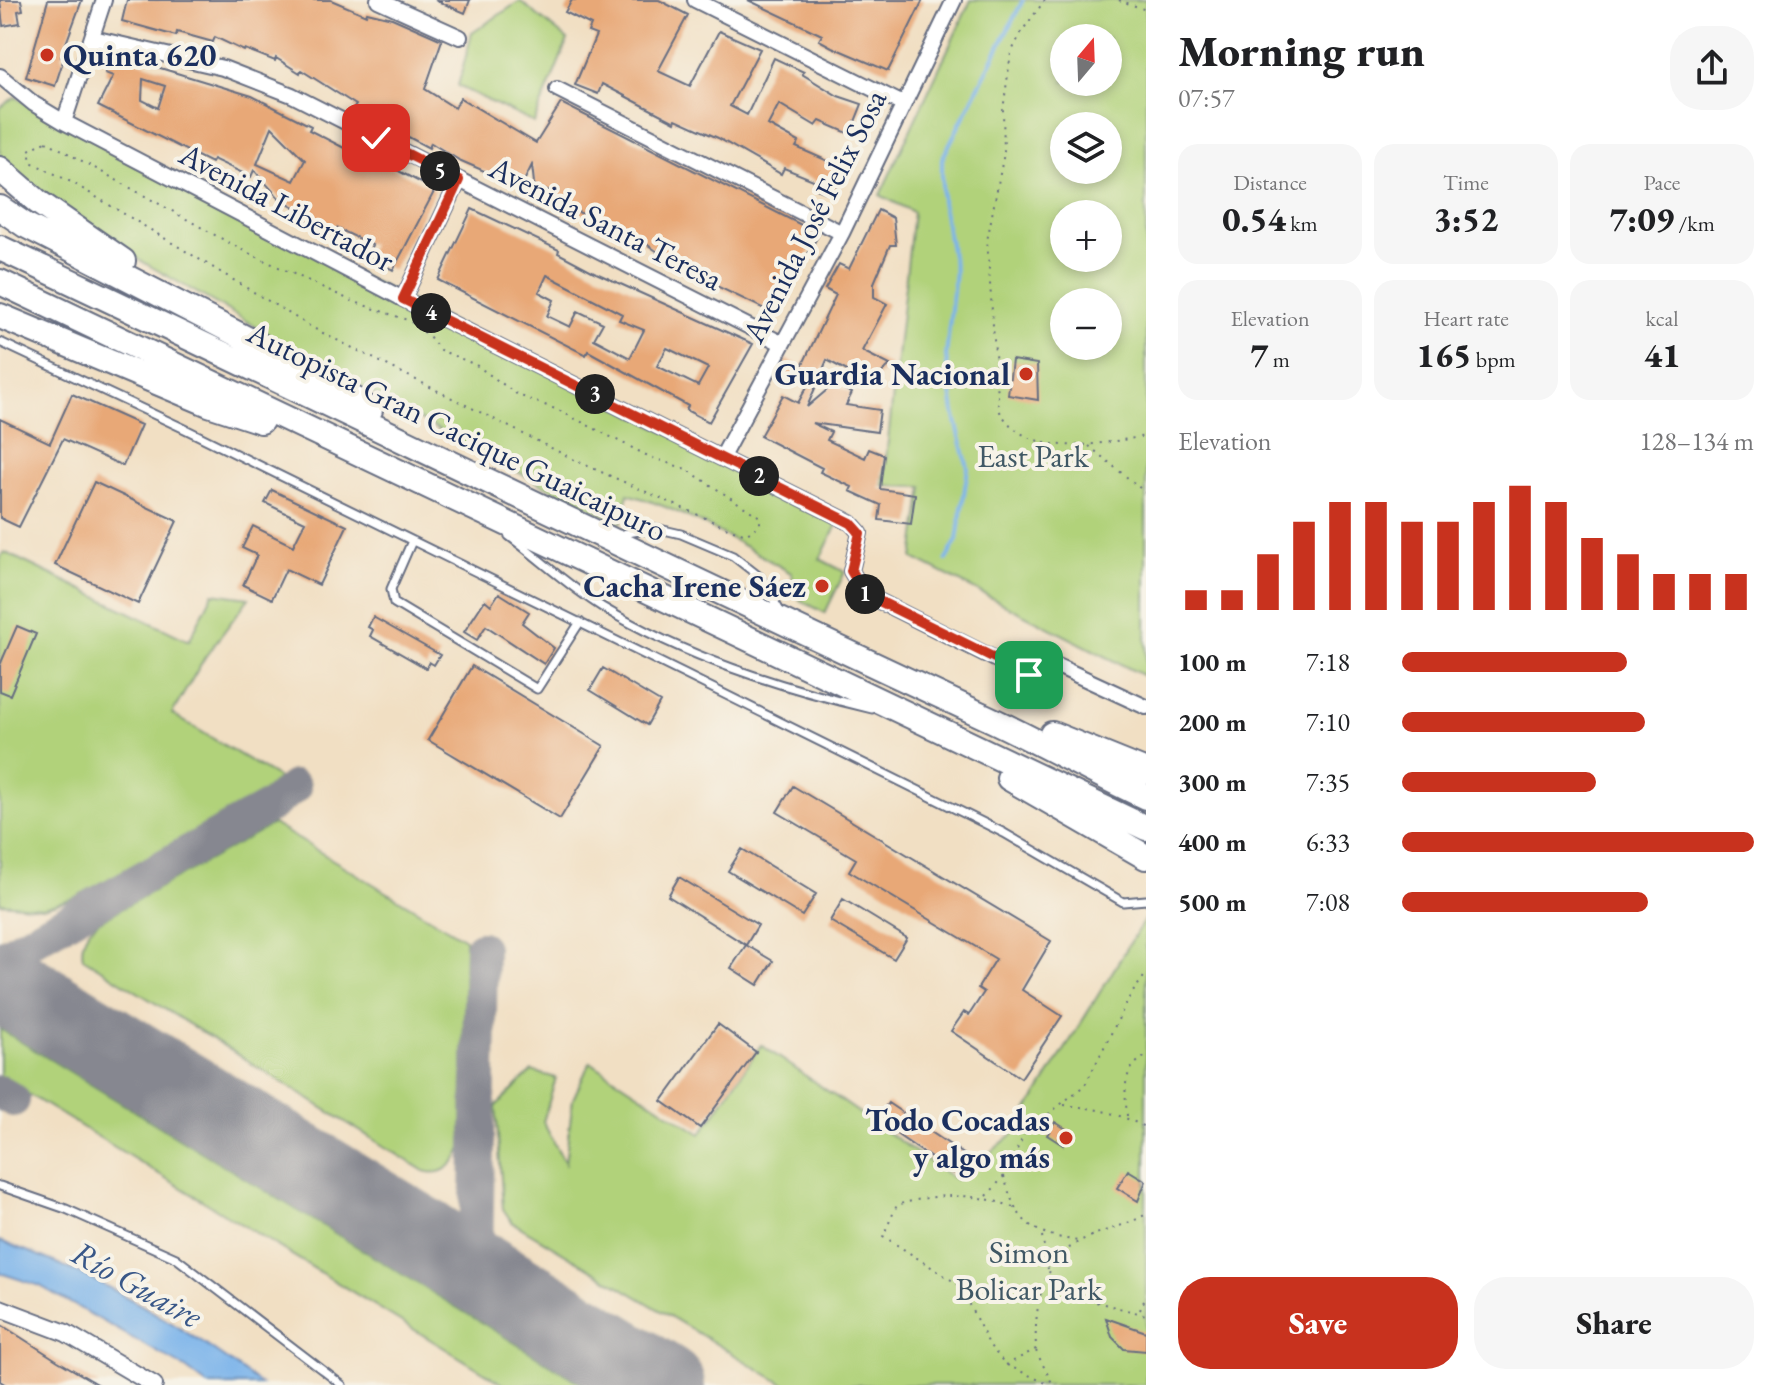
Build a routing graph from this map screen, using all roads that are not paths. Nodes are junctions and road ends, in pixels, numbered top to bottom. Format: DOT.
graph roads {
  1 [pos="104,0"];
  2 [pos="378,0"];
  3 [pos="695,0"];
  4 [pos="954,0"];
  5 [pos="460,37"];
  6 [pos="93,38"];
  7 [pos="0,76"];
  8 [pos="557,89"];
  9 [pos="903,104"];
  10 [pos="64,122"];
  11 [pos="0,169"];
  12 [pos="459,180"];
  13 [pos="0,208"];
  14 [pos="842,233"];
  15 [pos="0,248"];
  16 [pos="0,282"];
  17 [pos="168,299"];
  18 [pos="403,299"];
  19 [pos="0,316"];
  20 [pos="0,342"];
  21 [pos="781,343"];
  22 [pos="339,445"];
  23 [pos="428,450"];
  24 [pos="722,457"];
  25 [pos="462,502"];
  26 [pos="605,537"];
  27 [pos="412,541"];
  28 [pos="580,622"];
  29 [pos="790,627"];
  30 [pos="1146,707"];
  31 [pos="987,717"];
  32 [pos="962,740"];
  33 [pos="1146,772"];
  34 [pos="1146,797"];
  35 [pos="1146,828"];
  36 [pos="1146,857"];
  37 [pos="1146,900"];
  38 [pos="0,1186"];
  39 [pos="0,1308"];
  40 [pos="143,1381"];
  41 [pos="154,1385"];
  42 [pos="342,1385"];
  1 -- 6 [label="street"];
  2 -- 5 [label="street"];
  3 -- 9 [label="street"];
  4 -- 9 [label="street, Avenida José Felix Sosa"];
  6 -- 10 [label="street"];
  6 -- 12 [label="street, Avenida Santa Teresa"];
  7 -- 10 [label="street, Avenida Libertador"];
  8 -- 14 [label="street"];
  9 -- 14 [label="street, Avenida José Felix Sosa"];
  10 -- 18 [label="street, Avenida Libertador"];
  11 -- 17 [label="highway"];
  12 -- 18 [label="street"];
  12 -- 21 [label="street, Avenida Santa Teresa"];
  13 -- 17 [label="highway"];
  14 -- 21 [label="street, Avenida José Felix Sosa"];
  15 -- 23 [label="highway, Autopista Gran Cacique Guaicaipuro"];
  16 -- 22 [label="highway, Autopista Gran Cacique Guaicaipuro"];
  17 -- 23 [label="highway"];
  18 -- 24 [label="street, Avenida Libertador"];
  19 -- 22 [label="highway"];
  20 -- 27 [label="lane"];
  21 -- 24 [label="street, Avenida José Felix Sosa"];
  22 -- 25 [label="highway, Autopista Gran Cacique Guaicaipuro"];
  23 -- 26 [label="highway, Autopista Gran Cacique Guaicaipuro"];
  24 -- 30 [label="street, Avenida Libertador"];
  25 -- 32 [label="highway, Autopista Gran Cacique Guaicaipuro"];
  25 -- 32 [label="lane"];
  26 -- 29 [label="highway, Autopista Gran Cacique Guaicaipuro"];
  26 -- 29 [label="lane"];
  27 -- 28 [label="lane"];
  27 -- 28 [label="lane"];
  28 -- 37 [label="lane"];
  29 -- 31 [label="highway, Autopista Gran Cacique Guaicaipuro"];
  31 -- 33 [label="highway"];
  31 -- 34 [label="highway, Autopista Gran Cacique Guaicaipuro"];
  32 -- 35 [label="highway, Autopista Gran Cacique Guaicaipuro"];
  32 -- 36 [label="highway"];
  38 -- 42 [label="lane"];
  39 -- 40 [label="street"];
  40 -- 41 [label="street"];
}
